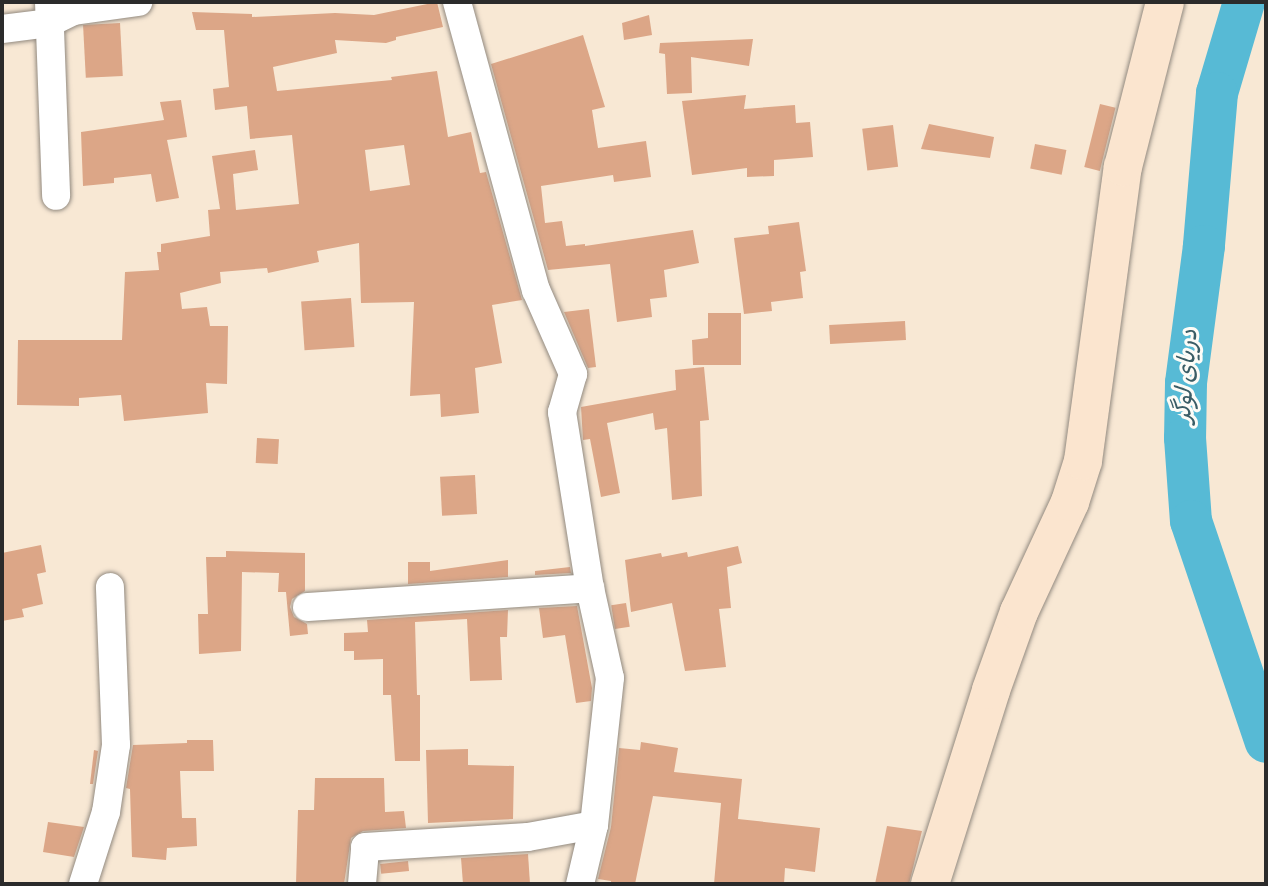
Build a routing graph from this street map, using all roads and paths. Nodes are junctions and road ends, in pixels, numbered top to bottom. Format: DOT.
graph roads {
  1 [pos="138,2"];
  2 [pos="457,2"];
  3 [pos="1165,2"];
  4 [pos="49,12"];
  5 [pos="2,29"];
  6 [pos="56,196"];
  7 [pos="110,587"];
  8 [pos="590,588"];
  9 [pos="307,607"];
  10 [pos="594,825"];
  11 [pos="83,884"];
  12 [pos="362,884"];
  13 [pos="580,884"];
  14 [pos="930,884"];
  1 -- 4 [label="street"];
  2 -- 8 [label="street"];
  3 -- 14 [label="street"];
  4 -- 5 [label="street"];
  4 -- 6 [label="street"];
  7 -- 11 [label="street"];
  8 -- 9 [label="street"];
  8 -- 10 [label="street"];
  10 -- 12 [label="street"];
  10 -- 13 [label="street"];
}
